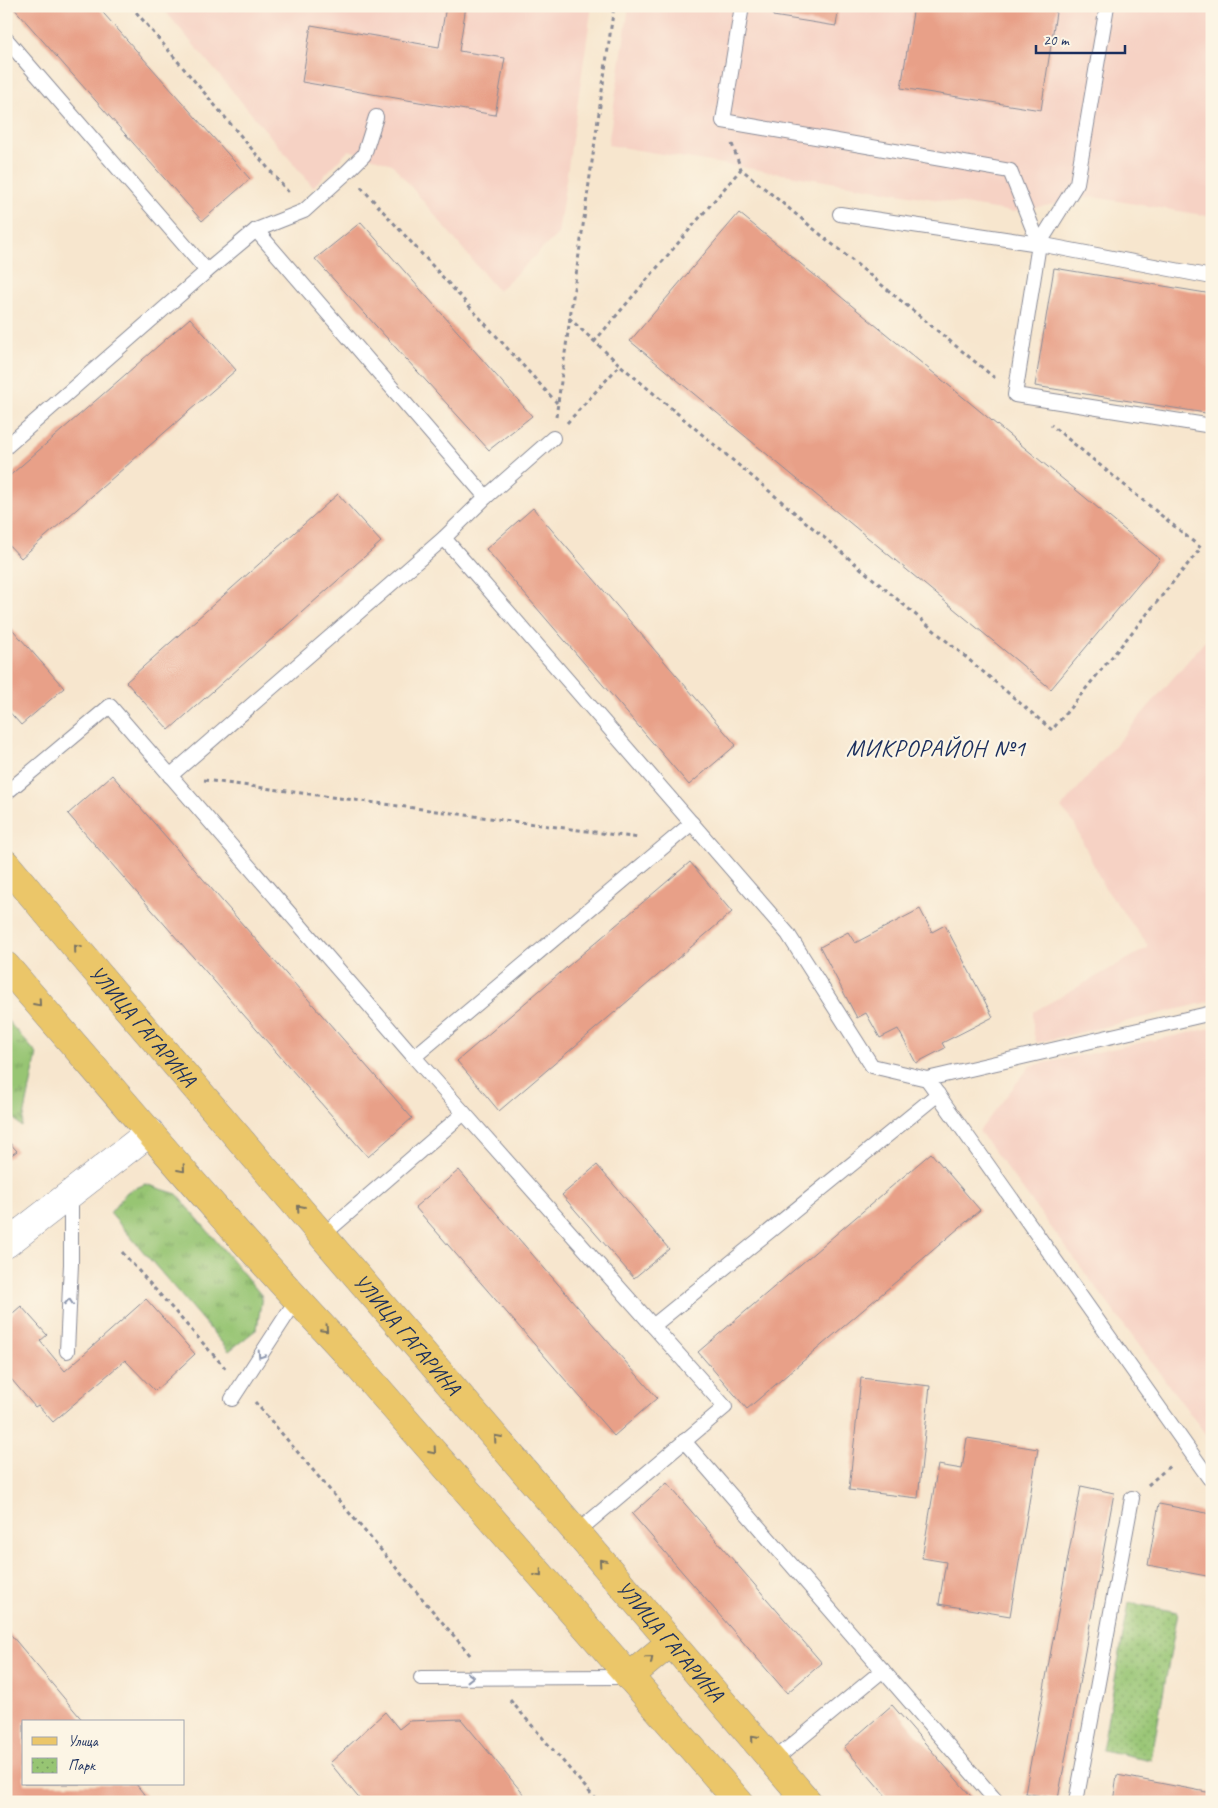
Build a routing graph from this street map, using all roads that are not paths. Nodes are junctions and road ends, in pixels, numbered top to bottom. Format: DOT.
graph roads {
  1 [pos="742,6"];
  2 [pos="1108,6"];
  3 [pos="6,39"];
  4 [pos="376,117"];
  5 [pos="840,214"];
  6 [pos="256,230"];
  7 [pos="1039,244"];
  8 [pos="207,271"];
  9 [pos="1212,277"];
  10 [pos="1212,426"];
  11 [pos="552,438"];
  12 [pos="6,447"];
  13 [pos="486,497"];
  14 [pos="444,538"];
  15 [pos="170,776"];
  16 [pos="6,793"];
  17 [pos="692,823"];
  18 [pos="6,864"];
  19 [pos="6,966"];
  20 [pos="1212,1013"];
  21 [pos="414,1056"];
  22 [pos="928,1079"];
  23 [pos="938,1094"];
  24 [pos="464,1113"];
  25 [pos="150,1132"];
  26 [pos="71,1193"];
  27 [pos="323,1236"];
  28 [pos="6,1244"];
  29 [pos="297,1299"];
  30 [pos="653,1326"];
  31 [pos="67,1351"];
  32 [pos="232,1399"];
  33 [pos="684,1441"];
  34 [pos="1212,1478"];
  35 [pos="1132,1498"];
  36 [pos="577,1532"];
  37 [pos="671,1642"];
  38 [pos="883,1670"];
  39 [pos="629,1677"];
  40 [pos="421,1678"];
  41 [pos="773,1761"];
  42 [pos="739,1802"];
  43 [pos="808,1802"];
  44 [pos="997,1802"];
  45 [pos="1076,1802"];
  1 -- 7 [label="lane"];
  2 -- 7 [label="lane"];
  3 -- 8 [label="lane"];
  4 -- 6 [label="lane"];
  5 -- 7 [label="lane"];
  6 -- 8 [label="lane"];
  6 -- 13 [label="lane"];
  7 -- 9 [label="lane"];
  7 -- 10 [label="lane"];
  8 -- 12 [label="lane"];
  11 -- 13 [label="lane"];
  13 -- 14 [label="lane"];
  14 -- 15 [label="lane"];
  14 -- 17 [label="lane"];
  15 -- 16 [label="lane"];
  15 -- 21 [label="lane"];
  17 -- 21 [label="lane"];
  17 -- 22 [label="lane"];
  27 -- 18 [label="main road, УЛИЦА ГАГАРИНА, one-way"];
  19 -- 25 [label="main road, one-way"];
  20 -- 22 [label="lane"];
  21 -- 24 [label="lane"];
  22 -- 23 [label="lane"];
  23 -- 30 [label="lane"];
  23 -- 34 [label="lane"];
  24 -- 27 [label="lane"];
  24 -- 30 [label="lane"];
  25 -- 26 [label="street"];
  25 -- 29 [label="main road, one-way"];
  26 -- 28 [label="street"];
  31 -- 26 [label="lane, one-way"];
  36 -- 27 [label="main road, УЛИЦА ГАГАРИНА, one-way"];
  29 -- 32 [label="lane, one-way"];
  29 -- 39 [label="main road, one-way"];
  30 -- 33 [label="lane"];
  33 -- 36 [label="lane"];
  33 -- 38 [label="lane"];
  35 -- 45 [label="lane"];
  37 -- 36 [label="main road, УЛИЦА ГАГАРИНА, one-way"];
  39 -- 37 [label="main road, one-way"];
  41 -- 37 [label="main road, УЛИЦА ГАГАРИНА, one-way"];
  38 -- 41 [label="lane"];
  38 -- 44 [label="lane"];
  40 -- 39 [label="lane, one-way"];
  39 -- 42 [label="main road"];
  41 -- 43 [label="main road, УЛИЦА ГАГАРИНА"];
}
